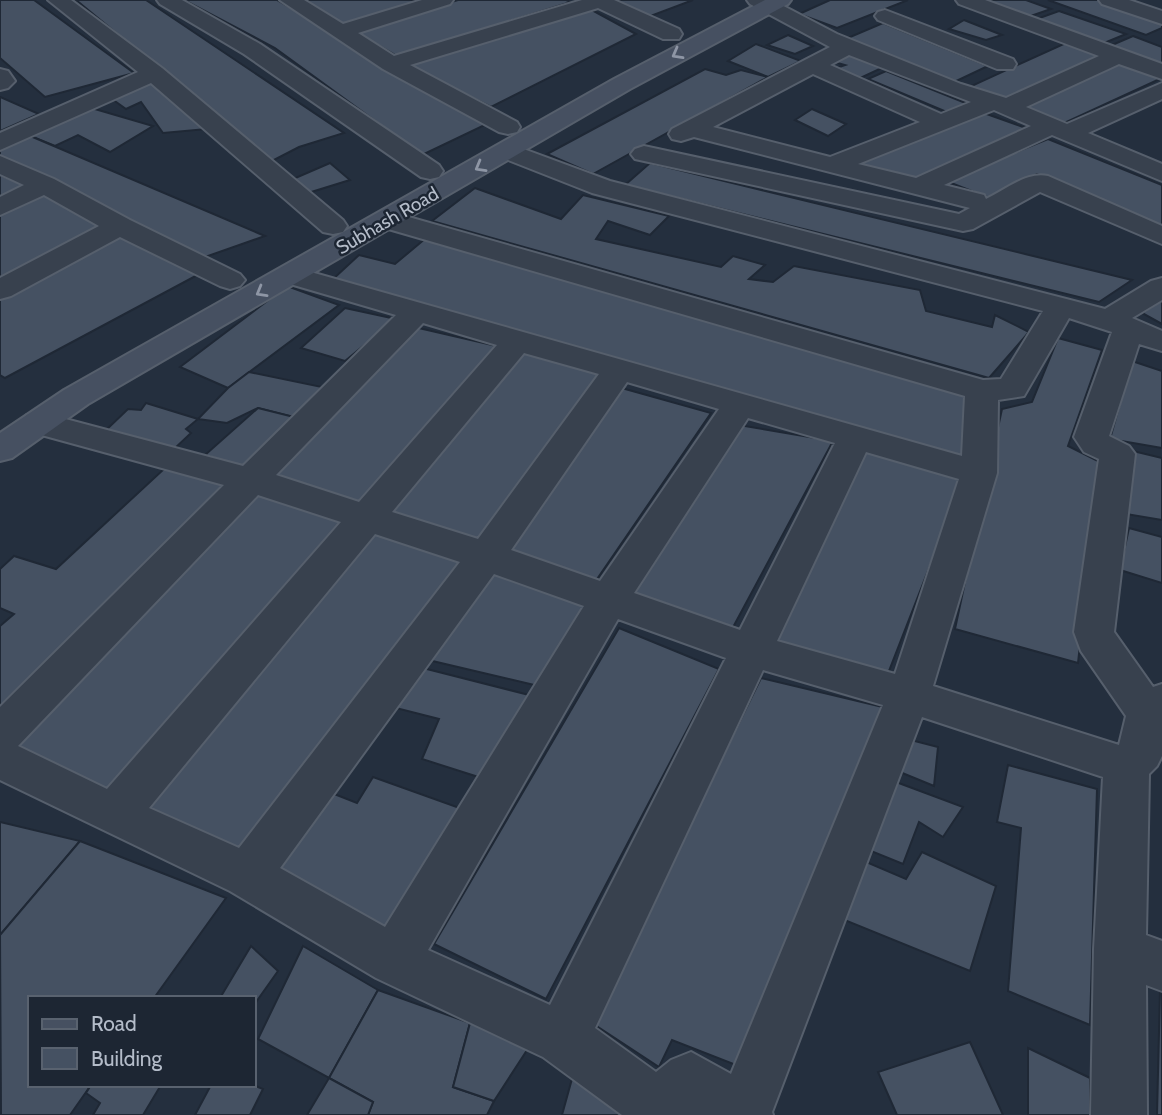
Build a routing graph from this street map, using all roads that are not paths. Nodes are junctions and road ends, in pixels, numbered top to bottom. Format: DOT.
graph roads {
  1 [pos="58,0"];
  2 [pos="167,0"];
  3 [pos="443,0"];
  4 [pos="967,0"];
  5 [pos="1109,0"];
  6 [pos="295,1"];
  7 [pos="598,1"];
  8 [pos="763,1"];
  9 [pos="1142,4"];
  10 [pos="909,5"];
  11 [pos="885,16"];
  12 [pos="1162,18"];
  13 [pos="340,32"];
  14 [pos="671,34"];
  15 [pos="847,35"];
  16 [pos="1068,38"];
  17 [pos="1118,56"];
  18 [pos="390,64"];
  19 [pos="1005,64"];
  20 [pos="811,65"];
  21 [pos="1162,72"];
  22 [pos="154,73"];
  23 [pos="0,76"];
  24 [pos="0,83"];
  25 [pos="953,89"];
  26 [pos="1162,90"];
  27 [pos="1000,104"];
  28 [pos="942,123"];
  29 [pos="691,129"];
  30 [pos="1060,130"];
  31 [pos="508,139"];
  32 [pos="0,142"];
  33 [pos="645,154"];
  34 [pos="0,164"];
  35 [pos="831,165"];
  36 [pos="429,171"];
  37 [pos="1162,173"];
  38 [pos="46,185"];
  39 [pos="921,186"];
  40 [pos="601,187"];
  41 [pos="0,207"];
  42 [pos="996,207"];
  43 [pos="388,220"];
  44 [pos="120,226"];
  45 [pos="333,226"];
  46 [pos="1162,236"];
  47 [pos="290,275"];
  48 [pos="1162,287"];
  49 [pos="0,290"];
  50 [pos="1060,308"];
  51 [pos="417,311"];
  52 [pos="172,313"];
  53 [pos="1133,330"];
  54 [pos="519,340"];
  55 [pos="620,369"];
  56 [pos="982,390"];
  57 [pos="741,403"];
  58 [pos="34,411"];
  59 [pos="856,436"];
  60 [pos="0,450"];
  61 [pos="979,473"];
  62 [pos="251,480"];
  63 [pos="365,519"];
  64 [pos="486,556"];
  65 [pos="609,599"];
  66 [pos="750,650"];
  67 [pos="909,695"];
  68 [pos="0,735"];
  69 [pos="1148,739"];
  70 [pos="0,758"];
  71 [pos="115,814"];
  72 [pos="247,876"];
  73 [pos="1141,957"];
  74 [pos="394,960"];
  75 [pos="562,1038"];
  76 [pos="744,1115"];
  77 [pos="1119,1115"];
  1 -- 22 [label="street"];
  2 -- 36 [label="street"];
  3 -- 13 [label="street"];
  4 -- 16 [label="street"];
  5 -- 9 [label="street"];
  6 -- 13 [label="street"];
  7 -- 14 [label="street"];
  7 -- 18 [label="street"];
  8 -- 14 [label="street, Subhash Road"];
  8 -- 15 [label="street"];
  8 -- 31 [label="street, Subhash Road, one-way"];
  9 -- 12 [label="street"];
  10 -- 11 [label="street"];
  11 -- 15 [label="street"];
  11 -- 19 [label="street"];
  13 -- 18 [label="street"];
  14 -- 31 [label="street, Subhash Road"];
  15 -- 20 [label="street"];
  15 -- 25 [label="street"];
  16 -- 17 [label="street"];
  16 -- 19 [label="street"];
  17 -- 21 [label="street"];
  17 -- 27 [label="street"];
  18 -- 31 [label="street"];
  19 -- 25 [label="street"];
  20 -- 28 [label="street"];
  20 -- 29 [label="street"];
  22 -- 32 [label="street"];
  22 -- 45 [label="street"];
  23 -- 24 [label="street"];
  25 -- 27 [label="street"];
  26 -- 30 [label="street"];
  27 -- 28 [label="street"];
  27 -- 30 [label="street"];
  28 -- 35 [label="street"];
  29 -- 33 [label="street"];
  29 -- 35 [label="street"];
  30 -- 37 [label="street"];
  30 -- 39 [label="street"];
  31 -- 36 [label="street, Subhash Road"];
  31 -- 40 [label="street"];
  31 -- 43 [label="street, Subhash Road, one-way"];
  33 -- 40 [label="street"];
  33 -- 42 [label="street"];
  34 -- 38 [label="street"];
  35 -- 39 [label="street"];
  36 -- 45 [label="street, Subhash Road"];
  38 -- 41 [label="street"];
  38 -- 44 [label="street"];
  39 -- 42 [label="street"];
  40 -- 50 [label="street"];
  42 -- 46 [label="street"];
  43 -- 47 [label="street, Subhash Road"];
  43 -- 56 [label="street"];
  44 -- 45 [label="street, Subhash Road"];
  44 -- 49 [label="street"];
  47 -- 51 [label="street"];
  47 -- 58 [label="street, Subhash Road, one-way"];
  48 -- 53 [label="street"];
  50 -- 53 [label="street"];
  50 -- 56 [label="street"];
  51 -- 54 [label="street"];
  51 -- 62 [label="street"];
  52 -- 58 [label="street, Subhash Road"];
  53 -- 69 [label="street"];
  54 -- 55 [label="street"];
  54 -- 63 [label="street"];
  55 -- 57 [label="street"];
  55 -- 64 [label="street"];
  56 -- 61 [label="street"];
  57 -- 59 [label="street"];
  57 -- 65 [label="street"];
  58 -- 60 [label="street, Subhash Road"];
  58 -- 62 [label="street"];
  59 -- 61 [label="street"];
  59 -- 66 [label="street"];
  61 -- 67 [label="street"];
  62 -- 63 [label="street"];
  62 -- 68 [label="street"];
  63 -- 64 [label="street"];
  63 -- 71 [label="street"];
  64 -- 65 [label="street"];
  64 -- 72 [label="street"];
  65 -- 66 [label="street"];
  65 -- 74 [label="street"];
  66 -- 67 [label="street"];
  66 -- 75 [label="street"];
  67 -- 69 [label="street"];
  67 -- 76 [label="street"];
  69 -- 73 [label="street"];
  70 -- 71 [label="street"];
  71 -- 72 [label="street"];
  72 -- 74 [label="street"];
  73 -- 77 [label="street"];
  74 -- 75 [label="street"];
  75 -- 76 [label="street"];
}
